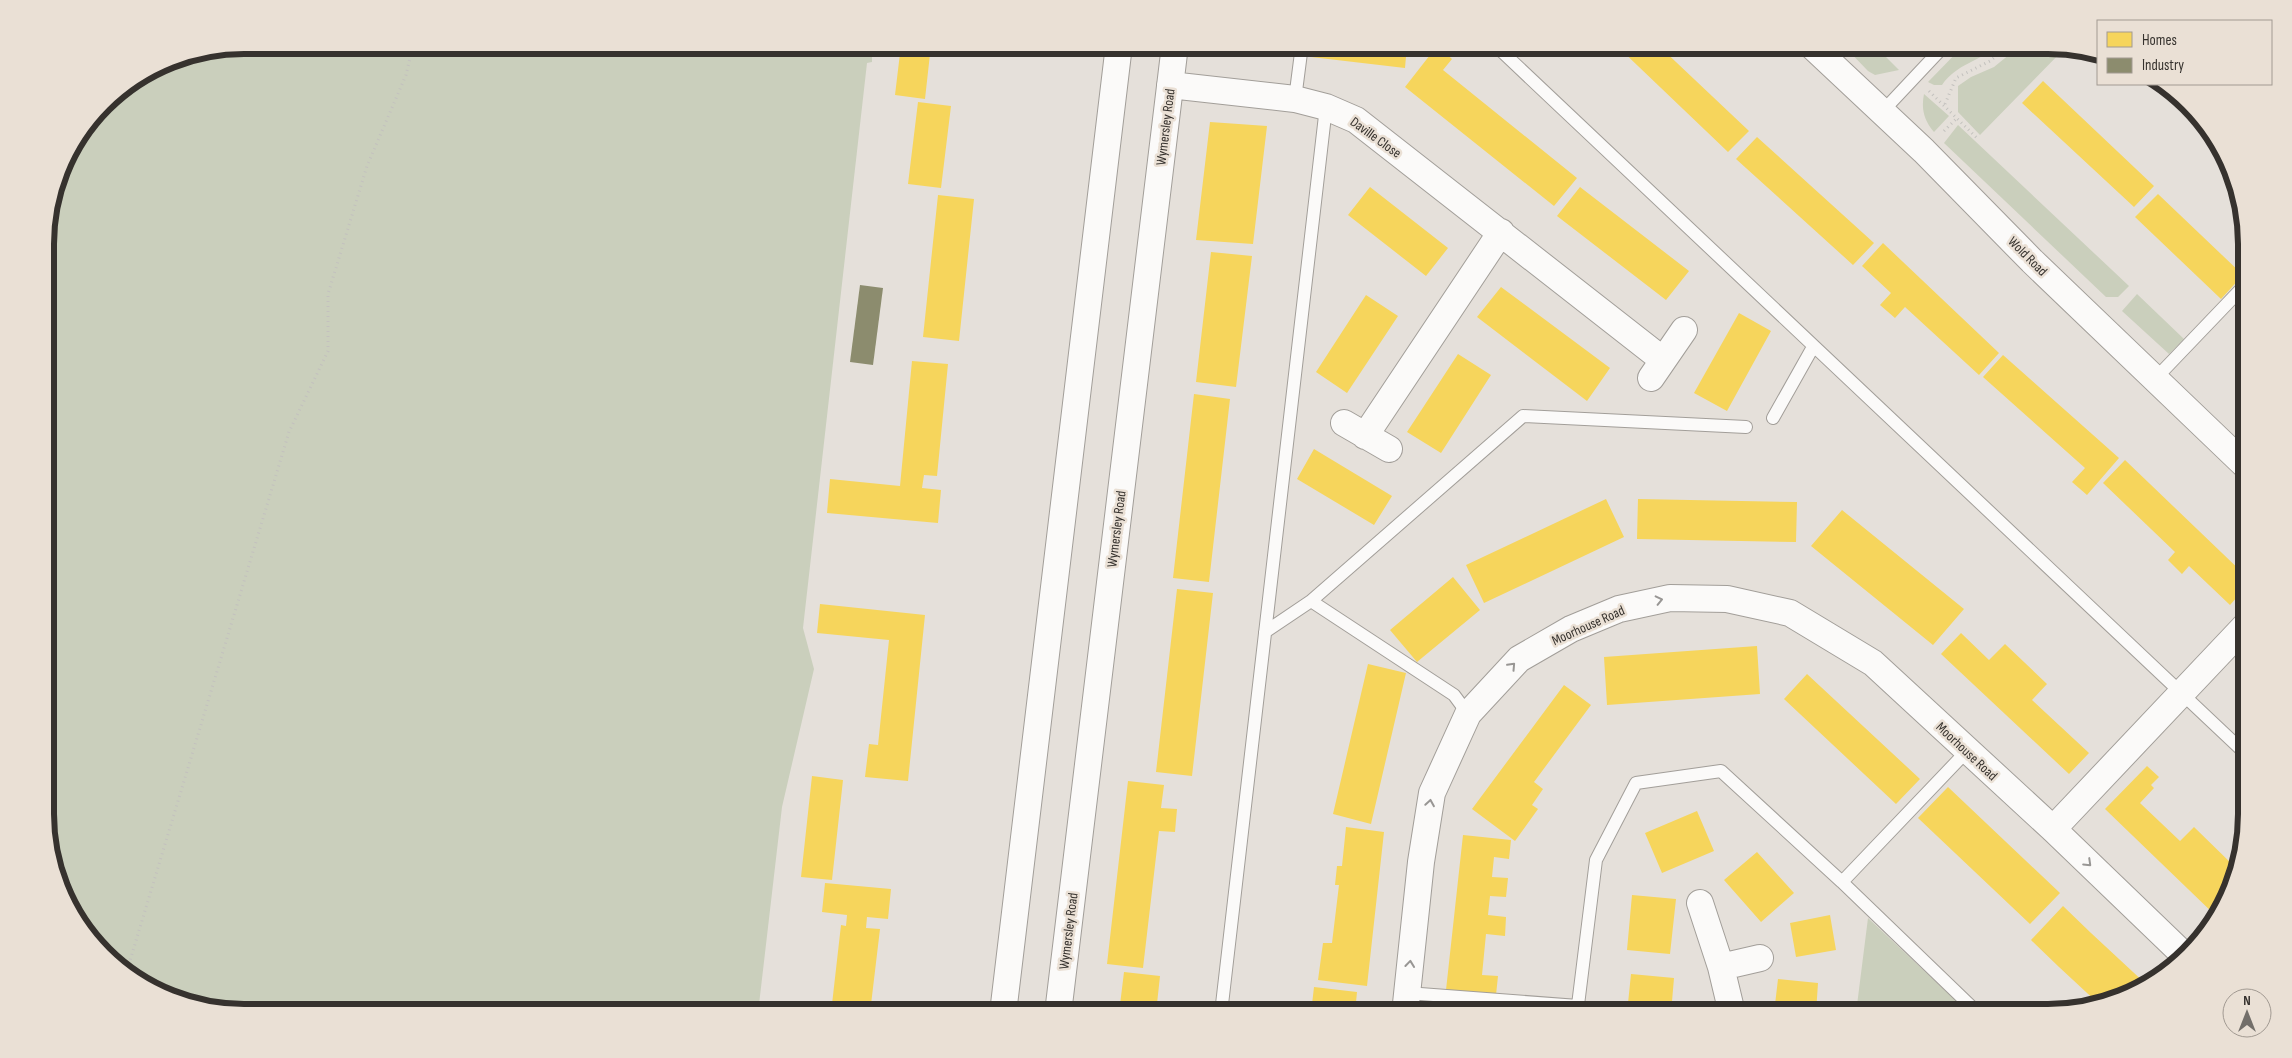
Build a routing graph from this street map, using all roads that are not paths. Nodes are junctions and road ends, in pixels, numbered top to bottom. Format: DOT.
graph roads {
  1 [pos="1118,54"];
  2 [pos="1174,54"];
  3 [pos="1301,54"];
  4 [pos="1504,54"];
  5 [pos="1821,54"];
  6 [pos="1937,54"];
  7 [pos="1170,85"];
  8 [pos="1295,99"];
  9 [pos="1326,107"];
  10 [pos="1882,112"];
  11 [pos="1501,232"];
  12 [pos="2238,292"];
  13 [pos="1684,330"];
  14 [pos="1813,347"];
  15 [pos="2156,378"];
  16 [pos="1773,418"];
  17 [pos="1746,427"];
  18 [pos="1389,449"];
  19 [pos="2238,458"];
  20 [pos="1310,601"];
  21 [pos="1265,632"];
  22 [pos="2238,634"];
  23 [pos="2183,694"];
  24 [pos="1468,714"];
  25 [pos="2238,746"];
  26 [pos="1967,751"];
  27 [pos="2053,829"];
  28 [pos="1842,882"];
  29 [pos="1700,903"];
  30 [pos="2180,951"];
  31 [pos="1760,958"];
  32 [pos="1721,967"];
  33 [pos="1406,1003"];
  34 [pos="1004,1004"];
  35 [pos="1059,1004"];
  36 [pos="1223,1004"];
  37 [pos="1434,1004"];
  38 [pos="1578,1004"];
  39 [pos="1730,1004"];
  40 [pos="1969,1004"];
  1 -- 34 [label="street"];
  2 -- 7 [label="street, Wymersley Road"];
  3 -- 8 [label="lane"];
  4 -- 14 [label="lane"];
  5 -- 10 [label="street, Wold Road"];
  6 -- 10 [label="lane"];
  7 -- 8 [label="street, Daville Close"];
  7 -- 35 [label="street, Wymersley Road"];
  8 -- 9 [label="street, Daville Close"];
  9 -- 11 [label="street, Daville Close"];
  9 -- 21 [label="lane"];
  10 -- 15 [label="street, Wold Road"];
  11 -- 13 [label="street, Daville Close"];
  11 -- 18 [label="street"];
  12 -- 15 [label="lane"];
  14 -- 16 [label="lane"];
  14 -- 23 [label="lane"];
  15 -- 19 [label="street, Wold Road"];
  17 -- 20 [label="lane"];
  20 -- 21 [label="lane"];
  20 -- 24 [label="lane"];
  21 -- 36 [label="lane"];
  22 -- 23 [label="street"];
  23 -- 25 [label="lane"];
  23 -- 27 [label="street"];
  24 -- 26 [label="street, Moorhouse Road, one-way"];
  33 -- 24 [label="street, Moorhouse Road, one-way"];
  26 -- 27 [label="street, Moorhouse Road"];
  26 -- 28 [label="lane"];
  27 -- 30 [label="street, Moorhouse Road, one-way"];
  28 -- 38 [label="lane"];
  28 -- 40 [label="lane"];
  29 -- 32 [label="street"];
  31 -- 32 [label="street"];
  32 -- 39 [label="street"];
  33 -- 37 [label="lane"];
}
